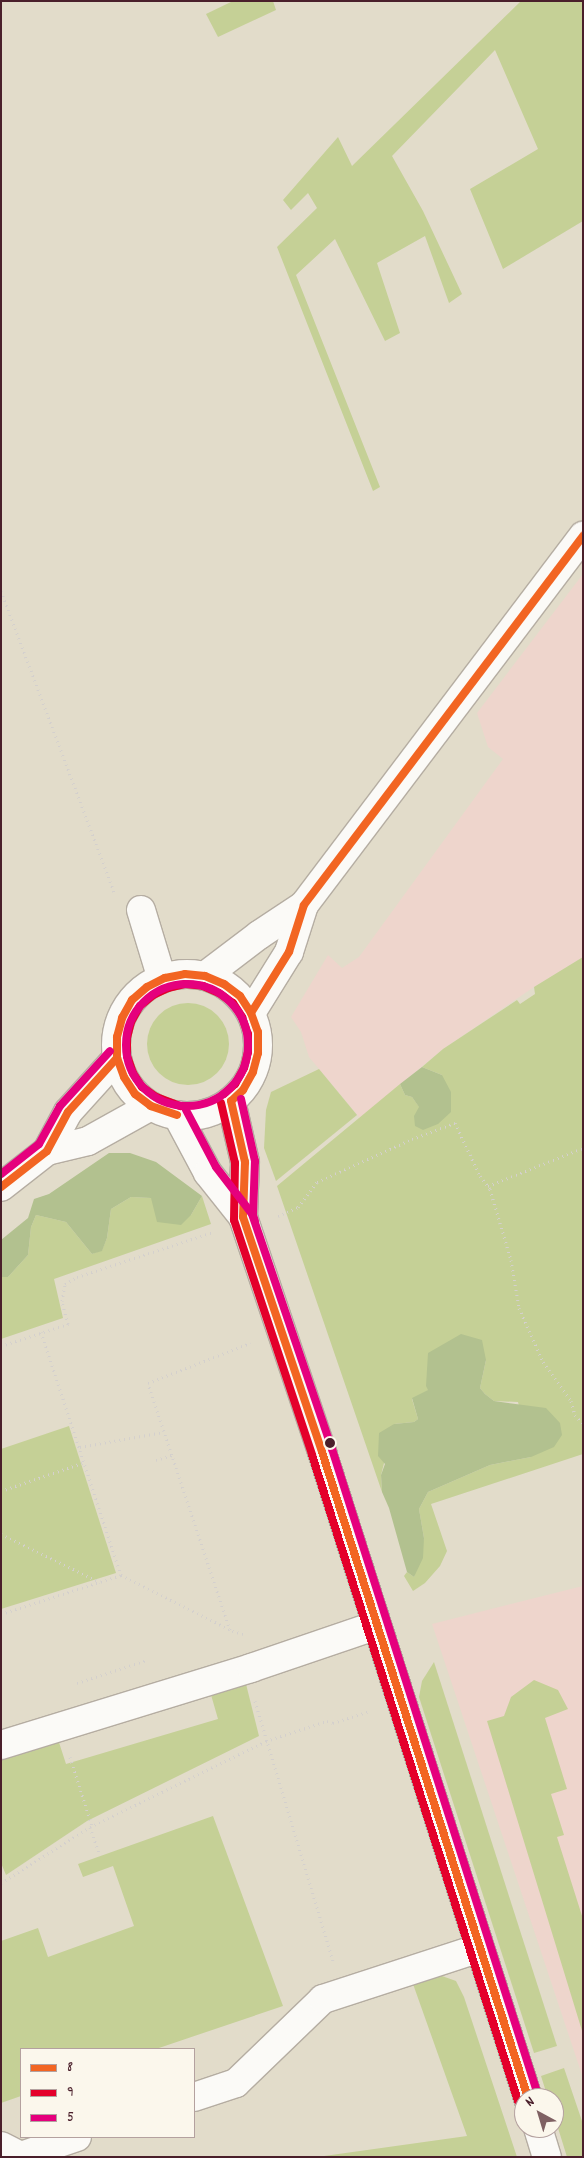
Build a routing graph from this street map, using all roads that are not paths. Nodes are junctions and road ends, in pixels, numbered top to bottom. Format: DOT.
graph roads {
  1 [pos="583,536"];
  2 [pos="304,905"];
  3 [pos="141,910"];
  4 [pos="205,976"];
  5 [pos="162,979"];
  6 [pos="251,1013"];
  7 [pos="117,1058"];
  8 [pos="231,1101"];
  9 [pos="151,1106"];
  10 [pos="177,1115"];
  11 [pos="47,1151"];
  12 [pos="1,1187"];
  13 [pos="244,1217"];
  14 [pos="377,1625"];
  15 [pos="1,1745"];
  16 [pos="480,1948"];
  17 [pos="525,2088"];
  18 [pos="195,2097"];
  19 [pos="74,2138"];
  20 [pos="541,2138"];
  21 [pos="1,2146"];
  22 [pos="547,2157"];
  1 -- 2 [label="street"];
  2 -- 4 [label="street"];
  2 -- 6 [label="street"];
  3 -- 5 [label="street"];
  4 -- 5 [label="street"];
  4 -- 6 [label="street"];
  5 -- 7 [label="street"];
  6 -- 8 [label="street"];
  7 -- 9 [label="street"];
  7 -- 11 [label="street"];
  8 -- 10 [label="street"];
  8 -- 13 [label="street"];
  9 -- 10 [label="street"];
  9 -- 11 [label="street"];
  10 -- 13 [label="street"];
  11 -- 12 [label="street"];
  13 -- 14 [label="street"];
  14 -- 15 [label="street"];
  14 -- 16 [label="street"];
  16 -- 17 [label="street"];
  16 -- 18 [label="street"];
  19 -- 21 [label="street"];
  20 -- 22 [label="street"];
}
